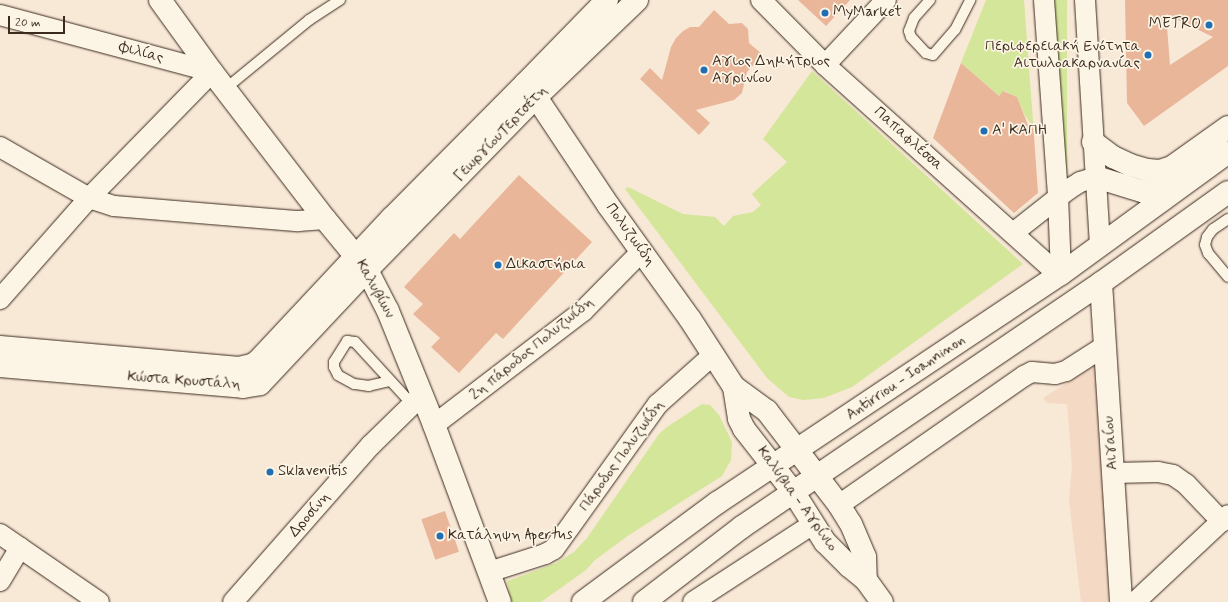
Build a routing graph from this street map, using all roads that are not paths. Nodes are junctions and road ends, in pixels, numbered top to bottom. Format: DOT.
graph roads {
  1 [pos="160,0"];
  2 [pos="340,0"];
  3 [pos="607,0"];
  4 [pos="637,0"];
  5 [pos="760,0"];
  6 [pos="886,0"];
  7 [pos="930,0"];
  8 [pos="970,0"];
  9 [pos="1044,0"];
  10 [pos="1085,0"];
  11 [pos="0,15"];
  12 [pos="825,65"];
  13 [pos="212,72"];
  14 [pos="225,89"];
  15 [pos="531,90"];
  16 [pos="1228,127"];
  17 [pos="1093,142"];
  18 [pos="0,147"];
  19 [pos="1228,152"];
  20 [pos="1096,177"];
  21 [pos="1186,182"];
  22 [pos="1058,196"];
  23 [pos="1225,197"];
  24 [pos="89,198"];
  25 [pos="325,219"];
  26 [pos="1228,219"];
  27 [pos="1013,233"];
  28 [pos="1100,246"];
  29 [pos="642,251"];
  30 [pos="362,263"];
  31 [pos="1060,274"];
  32 [pos="1228,277"];
  33 [pos="1101,283"];
  34 [pos="0,299"];
  35 [pos="1105,346"];
  36 [pos="0,347"];
  37 [pos="713,355"];
  38 [pos="0,366"];
  39 [pos="390,381"];
  40 [pos="734,387"];
  41 [pos="417,400"];
  42 [pos="434,425"];
  43 [pos="798,450"];
  44 [pos="774,465"];
  45 [pos="1113,473"];
  46 [pos="817,475"];
  47 [pos="794,493"];
  48 [pos="839,505"];
  49 [pos="1225,518"];
  50 [pos="813,524"];
  51 [pos="0,534"];
  52 [pos="20,548"];
  53 [pos="489,572"];
  54 [pos="866,580"];
  55 [pos="0,581"];
  56 [pos="99,602"];
  57 [pos="233,602"];
  58 [pos="500,602"];
  59 [pos="583,602"];
  60 [pos="644,602"];
  61 [pos="693,602"];
  62 [pos="882,602"];
  63 [pos="1121,602"];
  64 [pos="1135,602"];
  1 -- 13 [label="main road, Καλυβίων"];
  2 -- 14 [label="lane"];
  3 -- 15 [label="main road, ΓεωργίουΤερτσέτη"];
  4 -- 15 [label="main road, ΓεωργίουΤερτσέτη"];
  5 -- 12 [label="street, Παπαφλέσσα"];
  6 -- 12 [label="street"];
  7 -- 8 [label="lane"];
  9 -- 22 [label="street"];
  10 -- 17 [label="street"];
  11 -- 13 [label="street, Φιλίας"];
  12 -- 27 [label="street, Παπαφλέσσα"];
  13 -- 14 [label="main road, Καλυβίων"];
  13 -- 24 [label="street"];
  14 -- 25 [label="main road, Καλυβίων"];
  15 -- 29 [label="main road, Πολυζωίδη"];
  15 -- 30 [label="main road, ΓεωργίουΤερτσέτη"];
  16 -- 17 [label="main road"];
  17 -- 20 [label="street"];
  18 -- 24 [label="street"];
  19 -- 21 [label="main road, Antirriou - Ioanninon"];
  20 -- 21 [label="main road"];
  20 -- 22 [label="street"];
  20 -- 28 [label="street"];
  21 -- 28 [label="main road, Antirriou - Ioanninon"];
  22 -- 27 [label="street"];
  22 -- 31 [label="street"];
  23 -- 33 [label="main road, Antirriou - Ioanninon"];
  24 -- 25 [label="street"];
  24 -- 34 [label="street"];
  25 -- 30 [label="main road, Καλυβίων"];
  26 -- 32 [label="lane"];
  27 -- 31 [label="street, Παπαφλέσσα"];
  28 -- 31 [label="main road, Antirriou - Ioanninon"];
  29 -- 37 [label="main road, Πολυζωίδη"];
  29 -- 42 [label="street, 2η πάροδος Πολυζωίδη"];
  30 -- 36 [label="main road, Κώστα Κρυστάλη"];
  30 -- 38 [label="main road, Κώστα Κρυστάλη"];
  30 -- 41 [label="main road, Καλυβίων"];
  31 -- 43 [label="main road, Antirriou - Ioanninon"];
  33 -- 35 [label="main road, Αιγαίου"];
  33 -- 46 [label="main road, Antirriou - Ioanninon"];
  35 -- 45 [label="main road, Αιγαίου"];
  35 -- 48 [label="street"];
  37 -- 40 [label="main road, Πολυζωίδη"];
  37 -- 53 [label="street, Πάροδος Πολυζωίδη"];
  39 -- 39 [label="lane"];
  39 -- 41 [label="lane"];
  40 -- 43 [label="main road, Καλύβια - Αγρίνιο"];
  40 -- 44 [label="main road, Καλύβια - Αγρίνιο"];
  41 -- 42 [label="main road, Καλυβίων"];
  41 -- 57 [label="street, Δροσίνη"];
  42 -- 53 [label="main road, Καλυβίων"];
  43 -- 44 [label="main road, Antirriou - Ioanninon"];
  43 -- 46 [label="main road, Καλύβια - Αγρίνιο"];
  44 -- 47 [label="main road, Καλύβια - Αγρίνιο"];
  44 -- 59 [label="main road, Antirriou - Ioanninon"];
  45 -- 49 [label="street"];
  45 -- 63 [label="main road, Αιγαίου"];
  46 -- 47 [label="main road, Antirriou - Ioanninon"];
  46 -- 48 [label="main road, Καλύβια - Αγρίνιο"];
  47 -- 50 [label="main road, Καλύβια - Αγρίνιο"];
  47 -- 60 [label="main road, Antirriou - Ioanninon"];
  48 -- 54 [label="main road, Καλύβια - Αγρίνιο"];
  49 -- 64 [label="street"];
  50 -- 54 [label="main road, Καλύβια - Αγρίνιο"];
  50 -- 61 [label="street"];
  51 -- 52 [label="street"];
  52 -- 55 [label="street"];
  52 -- 56 [label="street"];
  53 -- 58 [label="main road, Καλυβίων"];
  54 -- 62 [label="main road"];
}
